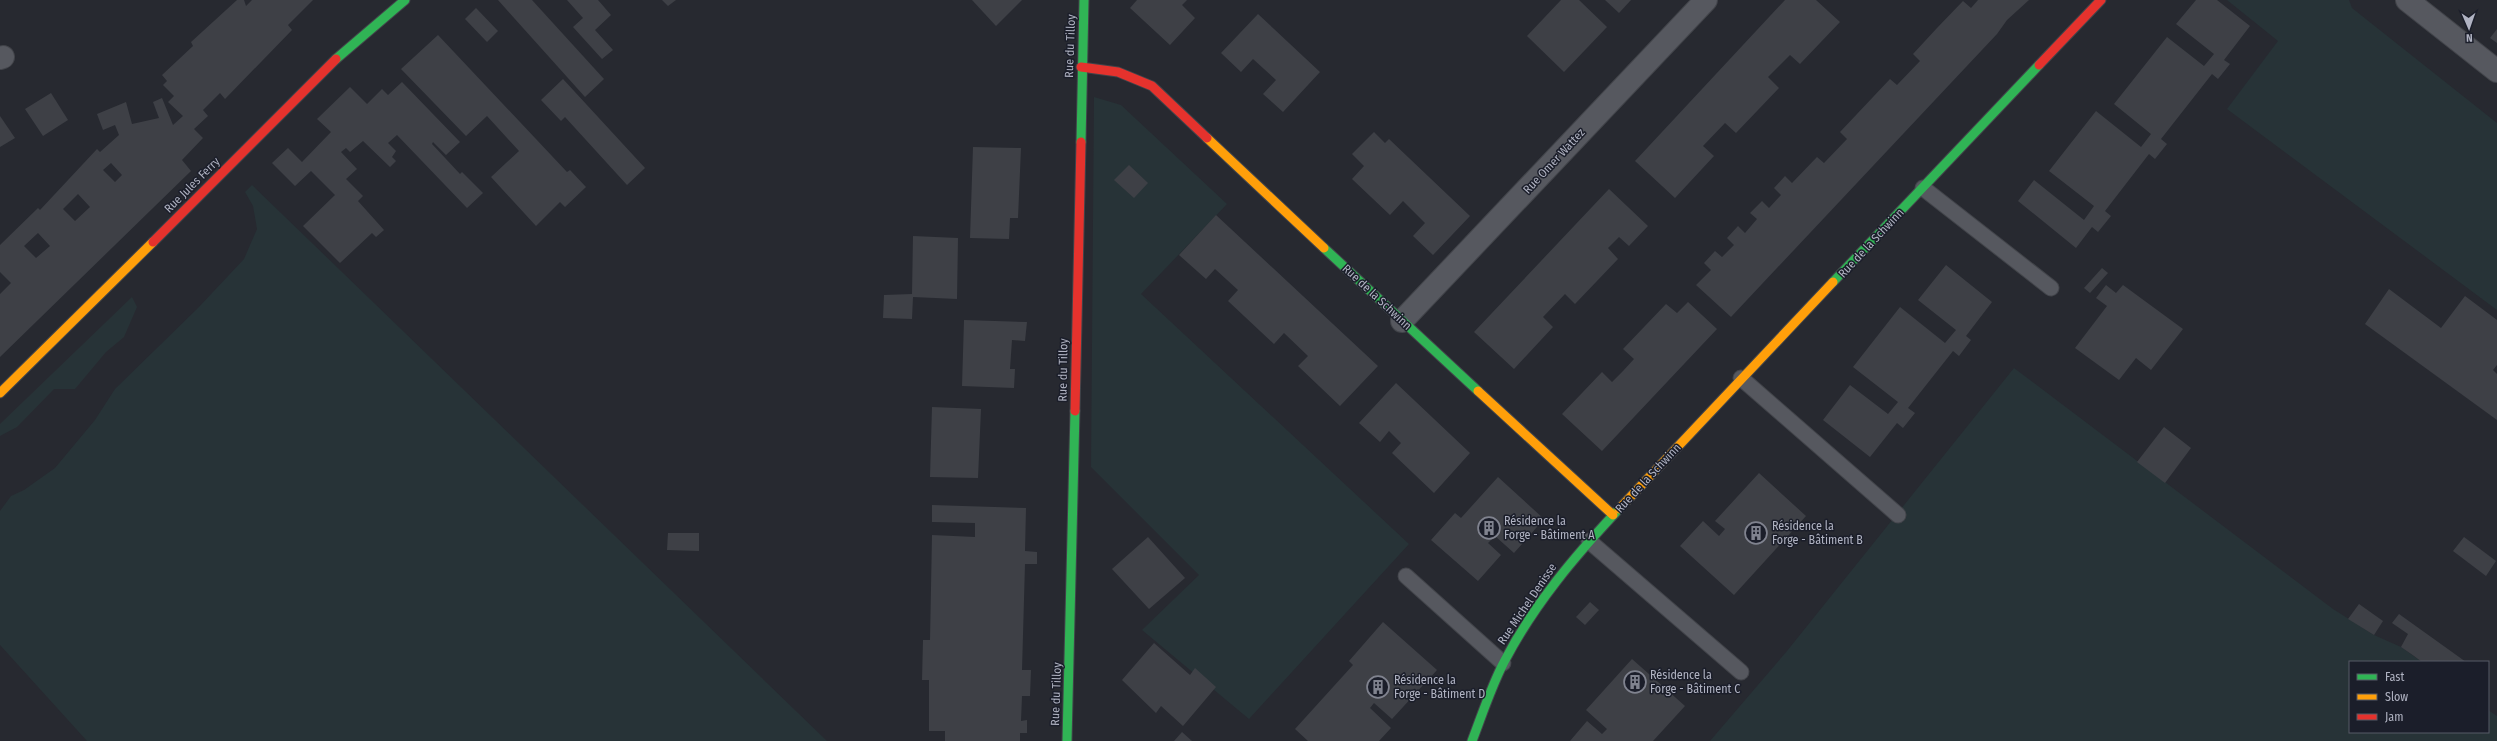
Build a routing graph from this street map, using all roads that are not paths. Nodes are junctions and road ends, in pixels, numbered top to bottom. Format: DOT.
graph roads {
  1 [pos="405,0"];
  2 [pos="1084,0"];
  3 [pos="1706,0"];
  4 [pos="2101,0"];
  5 [pos="2407,0"];
  6 [pos="1081,67"];
  7 [pos="2497,71"];
  8 [pos="1923,188"];
  9 [pos="2051,288"];
  10 [pos="1402,321"];
  11 [pos="1742,378"];
  12 [pos="0,393"];
  13 [pos="1613,515"];
  14 [pos="1898,515"];
  15 [pos="1589,541"];
  16 [pos="1406,576"];
  17 [pos="1503,663"];
  18 [pos="1741,672"];
  19 [pos="1067,741"];
  20 [pos="1472,741"];
  1 -- 12 [label="street, Rue Jules Ferry"];
  2 -- 6 [label="street, Rue du Tilloy"];
  3 -- 10 [label="street, Rue Omer Wattez"];
  4 -- 8 [label="street, Rue de la Schwinn"];
  5 -- 7 [label="street"];
  6 -- 10 [label="street, Rue de la Schwinn"];
  6 -- 19 [label="street, Rue du Tilloy"];
  8 -- 9 [label="lane"];
  8 -- 11 [label="street, Rue de la Schwinn"];
  10 -- 13 [label="street, Rue de la Schwinn"];
  11 -- 13 [label="street, Rue de la Schwinn"];
  11 -- 14 [label="lane"];
  13 -- 15 [label="street, Rue Michel Denisse"];
  15 -- 17 [label="street, Rue Michel Denisse"];
  15 -- 18 [label="lane"];
  16 -- 17 [label="lane"];
  17 -- 20 [label="street, Rue Michel Denisse"];
}
